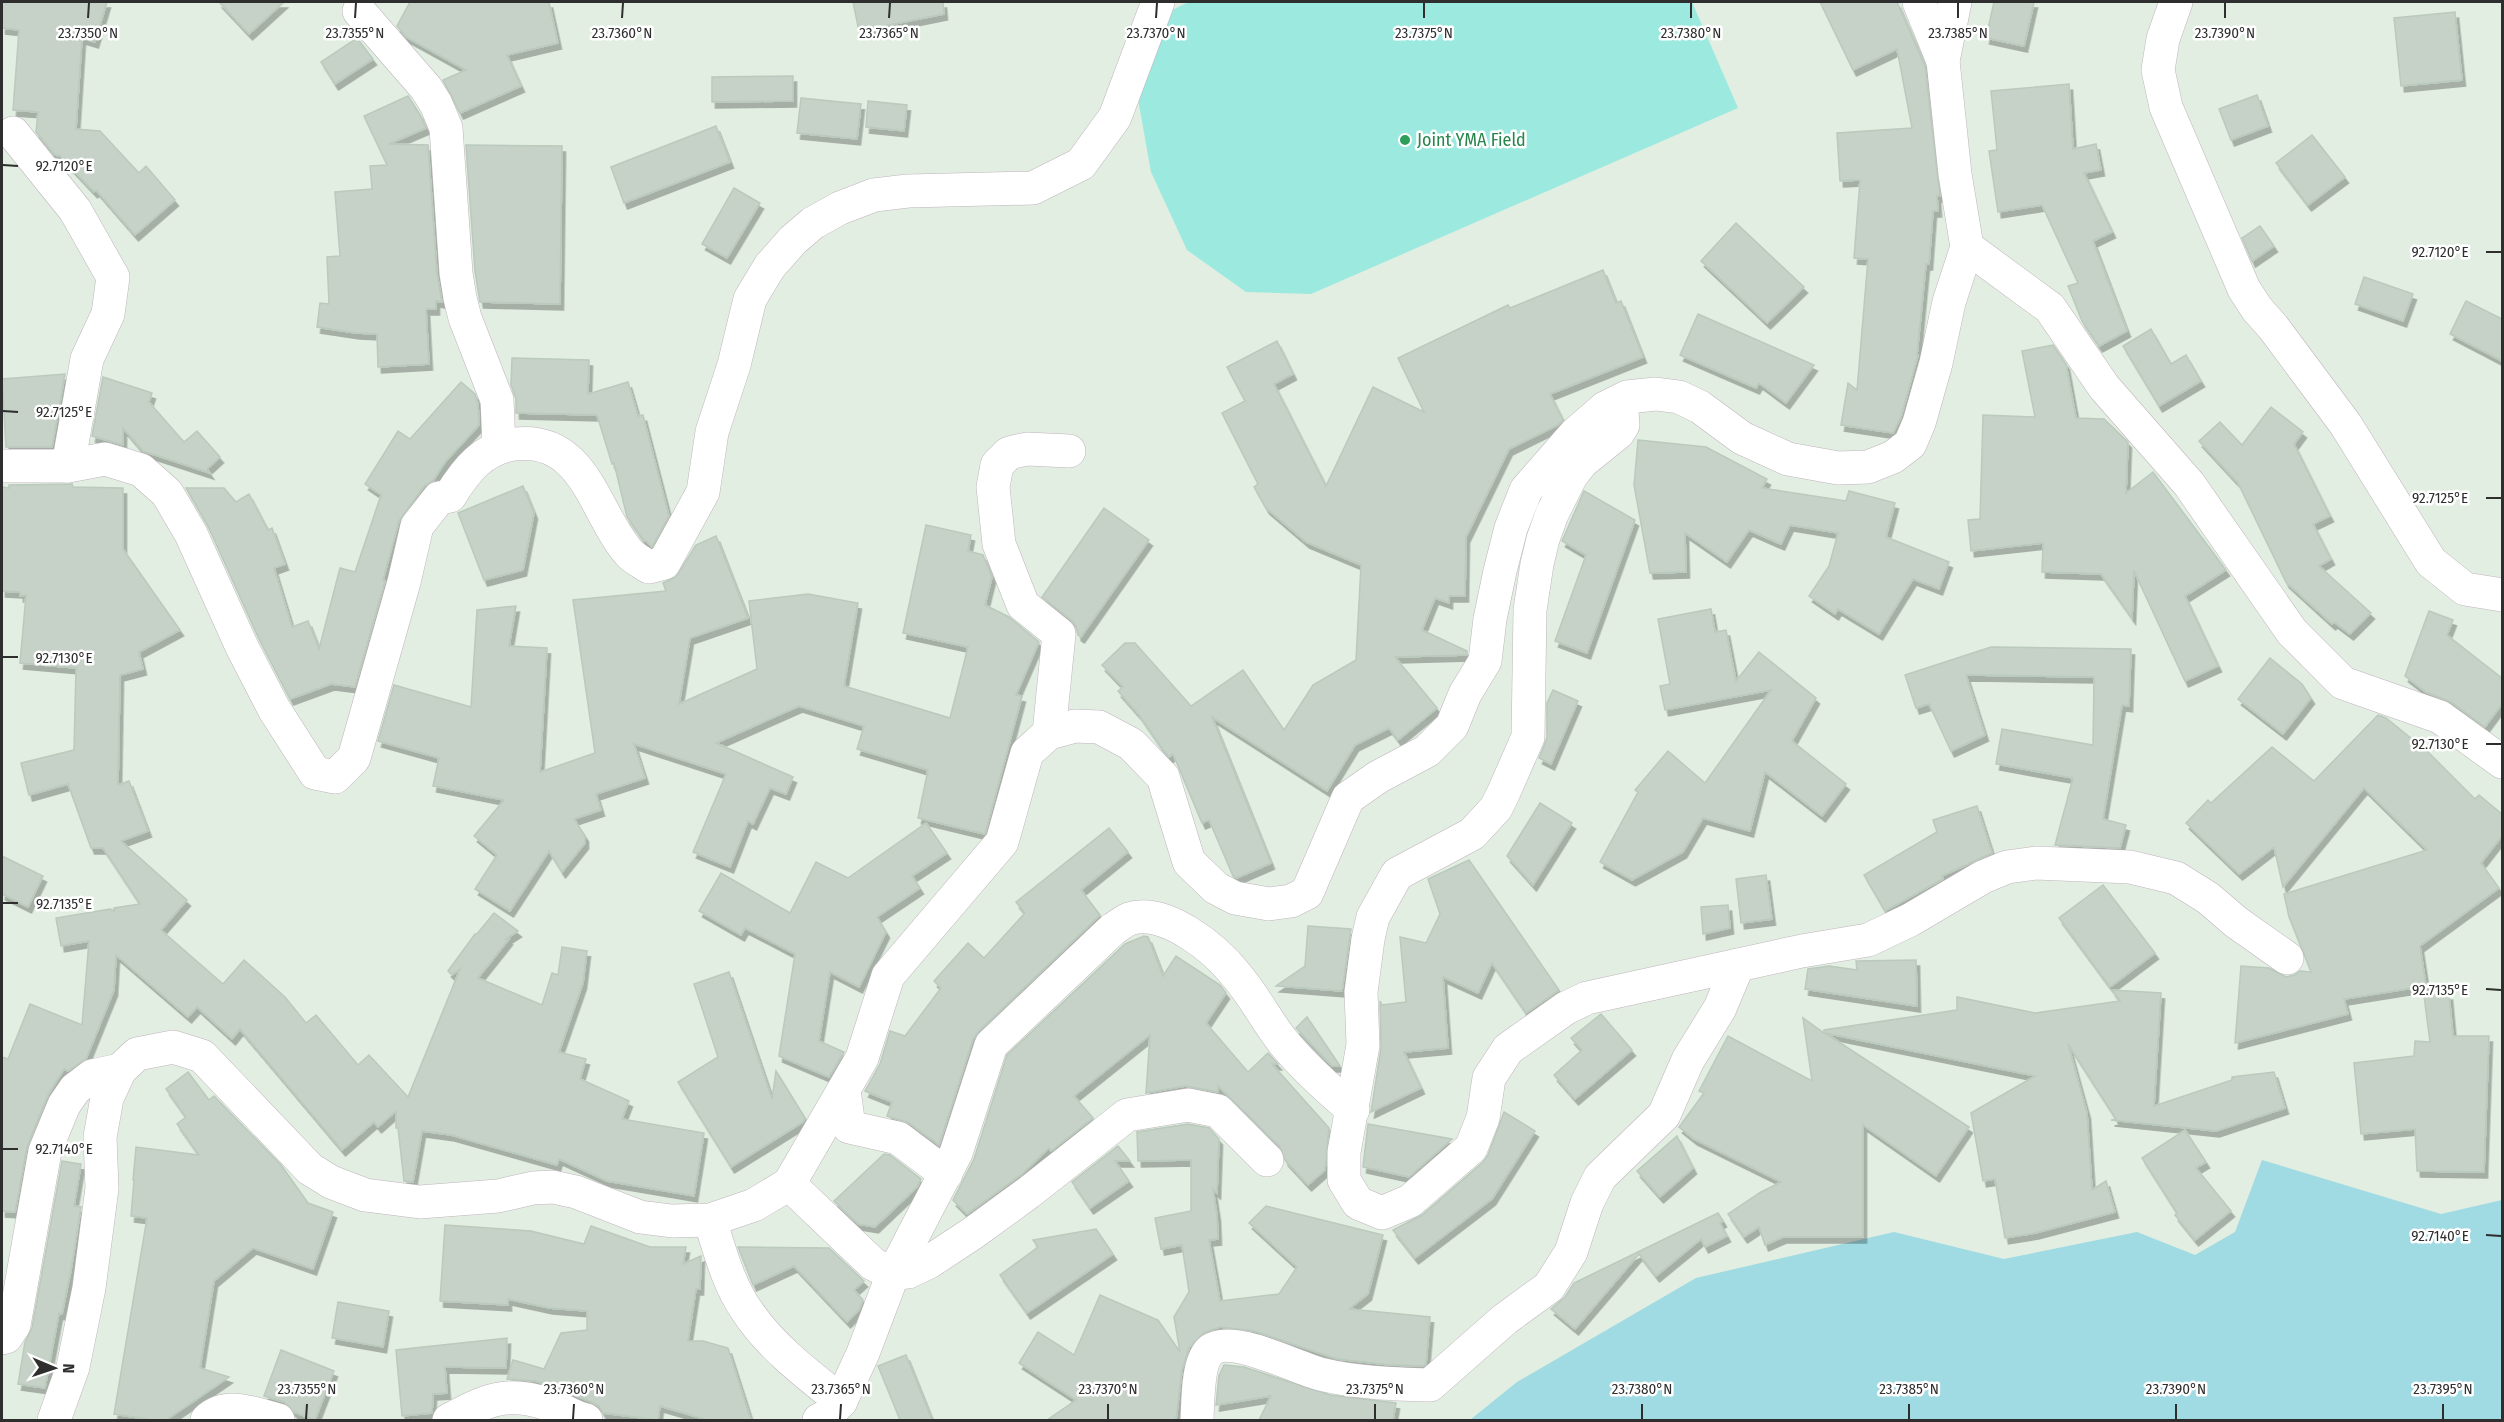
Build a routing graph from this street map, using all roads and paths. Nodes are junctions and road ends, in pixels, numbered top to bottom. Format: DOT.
graph roads {
  1 [pos="1158,2"];
  2 [pos="1919,2"];
  3 [pos="1955,2"];
  4 [pos="2176,2"];
  5 [pos="359,11"];
  6 [pos="1943,61"];
  7 [pos="13,133"];
  8 [pos="1967,247"];
  9 [pos="1621,401"];
  10 [pos="499,446"];
  11 [pos="1069,451"];
  12 [pos="2,466"];
  13 [pos="68,466"];
  14 [pos="2502,595"];
  15 [pos="1049,733"];
  16 [pos="2502,762"];
  17 [pos="2287,958"];
  18 [pos="1738,965"];
  19 [pos="120,1070"];
  20 [pos="844,1090"];
  21 [pos="1353,1110"];
  22 [pos="1267,1160"];
  23 [pos="946,1174"];
  24 [pos="789,1184"];
  25 [pos="710,1221"];
  26 [pos="893,1274"];
  27 [pos="2,1338"];
  28 [pos="830,1411"];
  29 [pos="54,1420"];
  30 [pos="207,1420"];
  31 [pos="278,1420"];
  32 [pos="449,1420"];
  33 [pos="586,1420"];
  34 [pos="1197,1420"];
  1 -- 10 [label="street"];
  2 -- 6 [label="street"];
  3 -- 6 [label="street"];
  4 -- 14 [label="street"];
  5 -- 10 [label="street"];
  6 -- 8 [label="street"];
  7 -- 13 [label="street"];
  8 -- 9 [label="street"];
  8 -- 16 [label="street"];
  9 -- 15 [label="street"];
  9 -- 21 [label="street"];
  10 -- 13 [label="street"];
  11 -- 15 [label="street"];
  12 -- 13 [label="street"];
  15 -- 20 [label="street"];
  17 -- 18 [label="street"];
  18 -- 21 [label="street"];
  18 -- 34 [label="street"];
  19 -- 25 [label="street"];
  19 -- 27 [label="street"];
  19 -- 29 [label="street"];
  20 -- 23 [label="street"];
  20 -- 24 [label="street"];
  21 -- 23 [label="street"];
  22 -- 26 [label="street"];
  23 -- 26 [label="street"];
  24 -- 25 [label="street"];
  24 -- 26 [label="street"];
  25 -- 28 [label="street"];
  26 -- 28 [label="street"];
  30 -- 31 [label="street"];
  32 -- 33 [label="street"];
}
